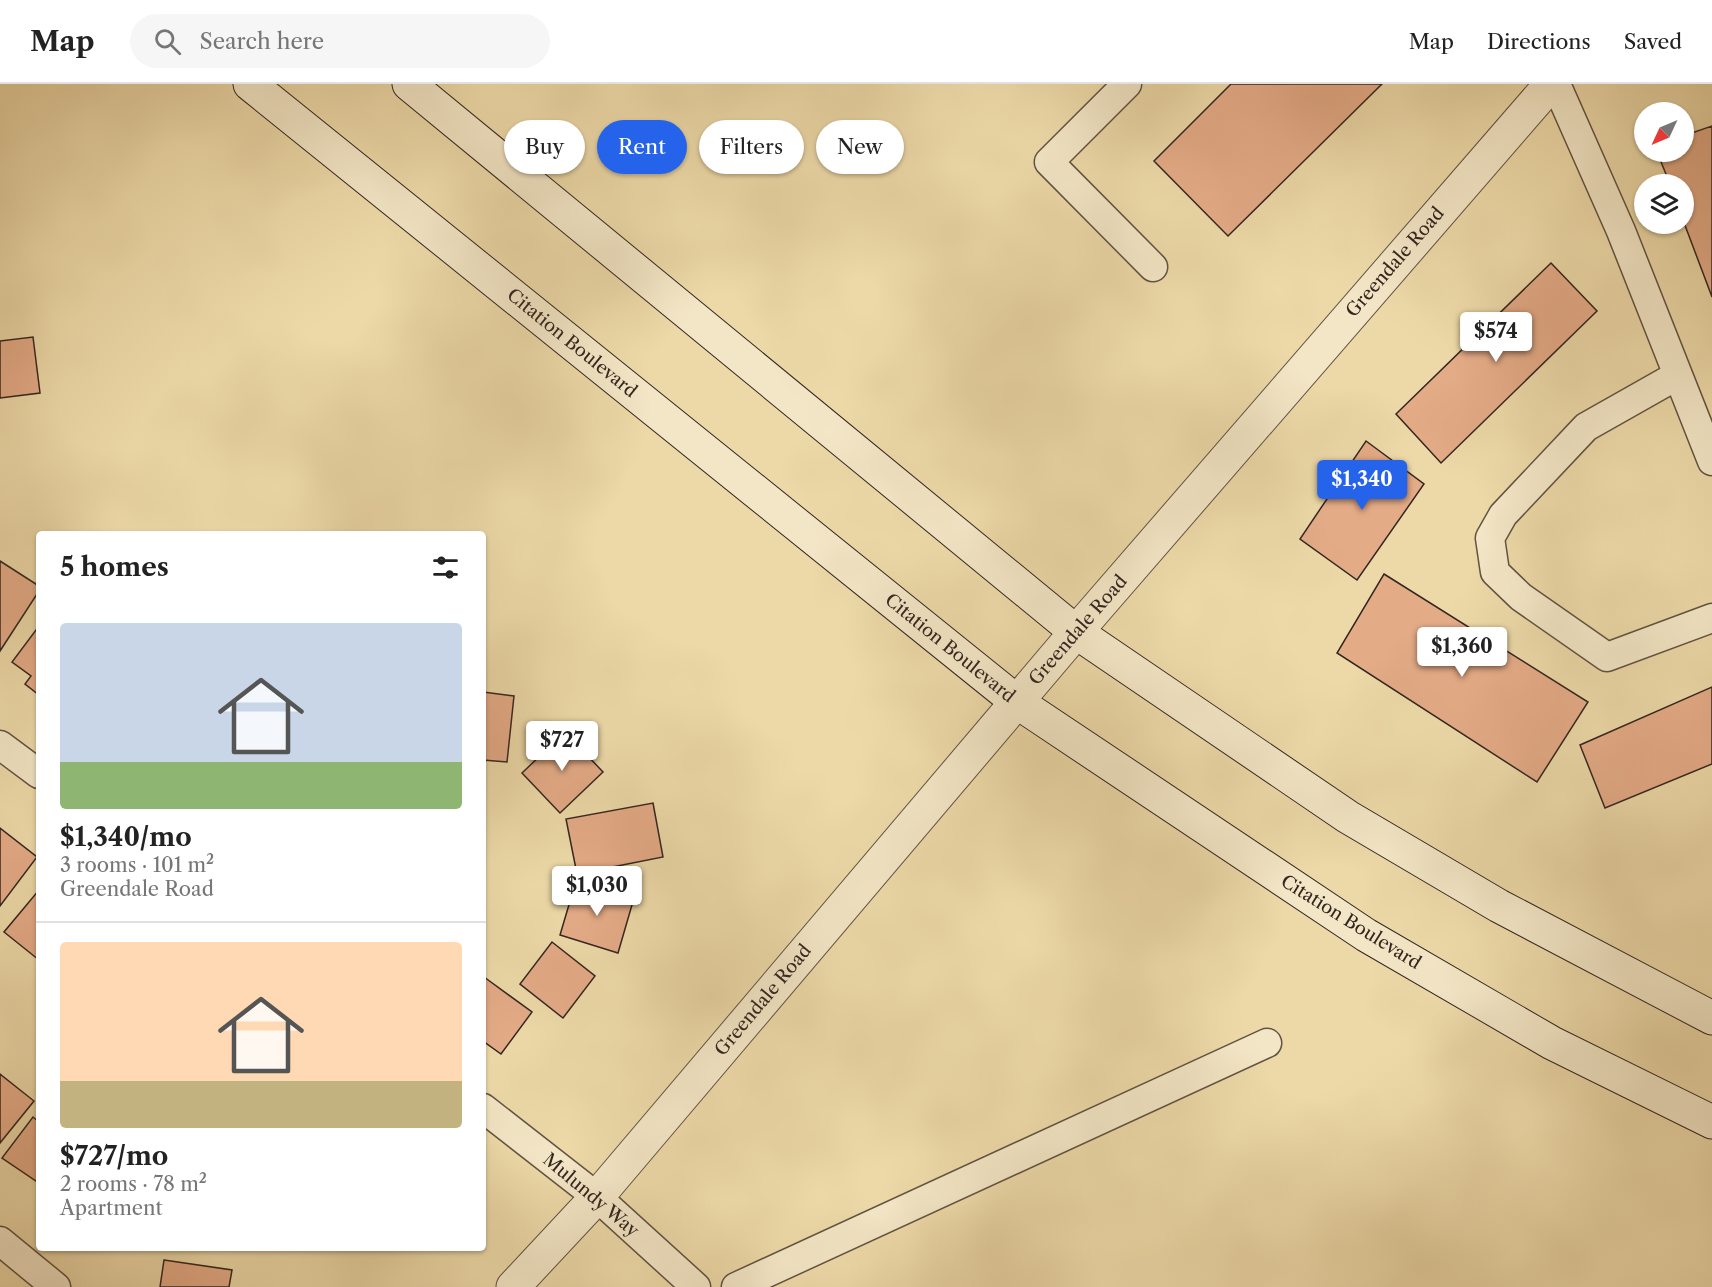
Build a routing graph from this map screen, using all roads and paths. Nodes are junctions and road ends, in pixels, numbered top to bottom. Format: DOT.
graph roads {
  1 [pos="250,84"];
  2 [pos="409,84"];
  3 [pos="1127,84"];
  4 [pos="1551,84"];
  5 [pos="1556,84"];
  6 [pos="1153,267"];
  7 [pos="1678,375"];
  8 [pos="1712,461"];
  9 [pos="1712,618"];
  10 [pos="1076,632"];
  11 [pos="1017,702"];
  12 [pos="0,745"];
  13 [pos="36,772"];
  14 [pos="1712,1017"];
  15 [pos="1267,1043"];
  16 [pos="486,1110"];
  17 [pos="1712,1122"];
  18 [pos="597,1197"];
  19 [pos="0,1241"];
  20 [pos="56,1287"];
  21 [pos="513,1287"];
  22 [pos="696,1287"];
  23 [pos="736,1287"];
  1 -- 11 [label="main road, Citation Boulevard"];
  2 -- 10 [label="main road"];
  3 -- 6 [label="street"];
  4 -- 10 [label="main road, Greendale Road"];
  5 -- 7 [label="street"];
  7 -- 8 [label="street"];
  7 -- 9 [label="street"];
  10 -- 11 [label="main road, Greendale Road"];
  10 -- 14 [label="main road"];
  11 -- 17 [label="main road, Citation Boulevard"];
  11 -- 18 [label="main road, Greendale Road"];
  12 -- 13 [label="street"];
  15 -- 23 [label="street"];
  16 -- 18 [label="street, Mulundy Way"];
  18 -- 21 [label="main road, Greendale Road"];
  18 -- 22 [label="street, Mulundy Way"];
  19 -- 20 [label="street"];
}
